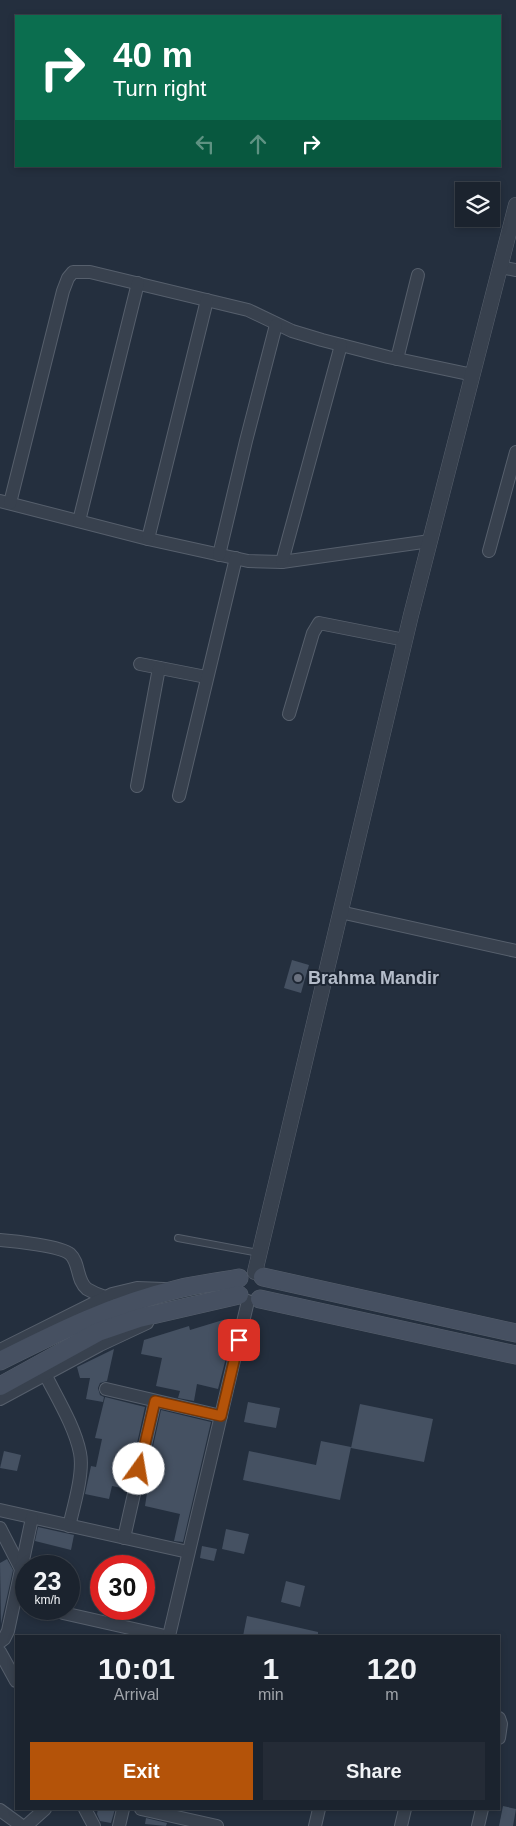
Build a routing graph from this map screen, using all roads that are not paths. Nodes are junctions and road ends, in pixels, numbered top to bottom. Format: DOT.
graph roads {
  1 [pos="516,205"];
  2 [pos="500,267"];
  3 [pos="516,270"];
  4 [pos="418,275"];
  5 [pos="138,283"];
  6 [pos="207,300"];
  7 [pos="276,325"];
  8 [pos="341,345"];
  9 [pos="396,359"];
  10 [pos="473,375"];
  11 [pos="516,452"];
  12 [pos="5,502"];
  13 [pos="79,521"];
  14 [pos="148,539"];
  15 [pos="430,542"];
  16 [pos="489,551"];
  17 [pos="219,555"];
  18 [pos="236,558"];
  19 [pos="282,562"];
  20 [pos="405,640"];
  21 [pos="140,664"];
  22 [pos="159,668"];
  23 [pos="206,677"];
  24 [pos="289,714"];
  25 [pos="137,786"];
  26 [pos="179,796"];
  27 [pos="340,912"];
  28 [pos="516,951"];
  29 [pos="178,1238"];
  30 [pos="0,1240"];
  31 [pos="259,1253"];
  32 [pos="251,1287"];
  33 [pos="178,1289"];
  34 [pos="105,1297"];
  35 [pos="172,1311"];
  36 [pos="516,1332"];
  37 [pos="0,1350"];
  38 [pos="516,1355"];
  39 [pos="0,1361"];
  40 [pos="45,1374"];
  41 [pos="0,1386"];
  42 [pos="106,1389"];
  43 [pos="0,1398"];
  44 [pos="155,1401"];
  45 [pos="221,1416"];
  46 [pos="0,1510"];
  47 [pos="32,1518"];
  48 [pos="69,1526"];
  49 [pos="0,1528"];
  50 [pos="124,1538"];
  51 [pos="188,1552"];
  52 [pos="24,1555"];
  53 [pos="15,1557"];
  54 [pos="15,1597"];
  55 [pos="80,1617"];
  56 [pos="160,1635"];
  57 [pos="169,1635"];
  58 [pos="0,1642"];
  59 [pos="0,1652"];
  60 [pos="15,1679"];
  61 [pos="0,1810"];
  62 [pos="44,1810"];
  63 [pos="86,1810"];
  64 [pos="123,1810"];
  65 [pos="146,1810"];
  66 [pos="320,1810"];
  67 [pos="405,1810"];
  68 [pos="482,1810"];
  69 [pos="24,1826"];
  70 [pos="94,1826"];
  71 [pos="119,1826"];
  72 [pos="217,1826"];
  73 [pos="316,1826"];
  74 [pos="401,1826"];
  75 [pos="478,1826"];
  1 -- 2 [label="street"];
  2 -- 3 [label="street"];
  2 -- 10 [label="street"];
  4 -- 9 [label="street"];
  5 -- 6 [label="street"];
  5 -- 12 [label="street"];
  5 -- 13 [label="street"];
  6 -- 7 [label="street"];
  6 -- 14 [label="street"];
  7 -- 8 [label="street"];
  7 -- 17 [label="street"];
  8 -- 9 [label="street"];
  8 -- 19 [label="street"];
  9 -- 10 [label="street"];
  10 -- 15 [label="street"];
  11 -- 16 [label="street"];
  12 -- 13 [label="street"];
  13 -- 14 [label="street"];
  14 -- 17 [label="street"];
  15 -- 19 [label="street"];
  15 -- 20 [label="street"];
  17 -- 18 [label="street"];
  18 -- 19 [label="street"];
  18 -- 23 [label="street"];
  20 -- 24 [label="street"];
  20 -- 27 [label="street"];
  21 -- 22 [label="street"];
  22 -- 23 [label="street"];
  22 -- 25 [label="street"];
  23 -- 26 [label="street"];
  27 -- 28 [label="street"];
  27 -- 31 [label="street"];
  29 -- 31 [label="lane"];
  30 -- 34 [label="street"];
  31 -- 32 [label="street"];
  32 -- 33 [label="main road"];
  32 -- 35 [label="main road"];
  32 -- 36 [label="main road"];
  32 -- 38 [label="main road"];
  32 -- 45 [label="street"];
  33 -- 34 [label="street"];
  33 -- 39 [label="main road"];
  34 -- 37 [label="street"];
  35 -- 40 [label="street"];
  35 -- 41 [label="main road"];
  40 -- 43 [label="street"];
  40 -- 48 [label="street"];
  42 -- 44 [label="street"];
  44 -- 45 [label="street"];
  44 -- 50 [label="street"];
  45 -- 51 [label="street"];
  46 -- 47 [label="street"];
  47 -- 48 [label="street"];
  47 -- 52 [label="street"];
  48 -- 50 [label="street"];
  49 -- 53 [label="street"];
  50 -- 51 [label="street"];
  51 -- 57 [label="street"];
  54 -- 58 [label="street"];
  55 -- 56 [label="street"];
  59 -- 60 [label="street"];
  61 -- 69 [label="street"];
  62 -- 69 [label="street"];
  63 -- 70 [label="street"];
  64 -- 71 [label="street"];
  65 -- 72 [label="street"];
  66 -- 73 [label="street"];
  67 -- 74 [label="street"];
  68 -- 75 [label="street"];
}
